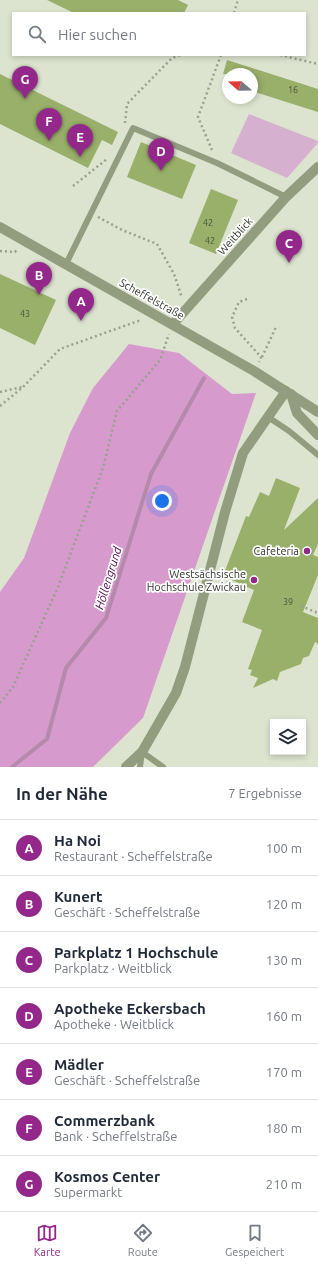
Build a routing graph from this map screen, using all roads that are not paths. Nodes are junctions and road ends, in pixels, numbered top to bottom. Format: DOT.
graph roads {
  1 [pos="318,167"];
  2 [pos="286,197"];
  3 [pos="0,227"];
  4 [pos="66,264"];
  5 [pos="173,324"];
  6 [pos="289,392"];
  7 [pos="318,412"];
  8 [pos="268,418"];
  9 [pos="318,435"];
  10 [pos="318,455"];
  11 [pos="142,752"];
  12 [pos="126,767"];
  13 [pos="140,767"];
  14 [pos="163,767"];
  1 -- 2 [label="street, Weitblick"];
  2 -- 4 [label="lane"];
  2 -- 5 [label="street, Weitblick"];
  3 -- 4 [label="street, Scheffelstraße"];
  4 -- 5 [label="street, Scheffelstraße"];
  5 -- 6 [label="street, Scheffelstraße"];
  6 -- 7 [label="street, Scheffelstraße"];
  6 -- 8 [label="street"];
  6 -- 9 [label="street"];
  8 -- 10 [label="lane"];
  8 -- 11 [label="street"];
  11 -- 12 [label="street"];
  11 -- 13 [label="lane"];
  11 -- 14 [label="lane"];
}
